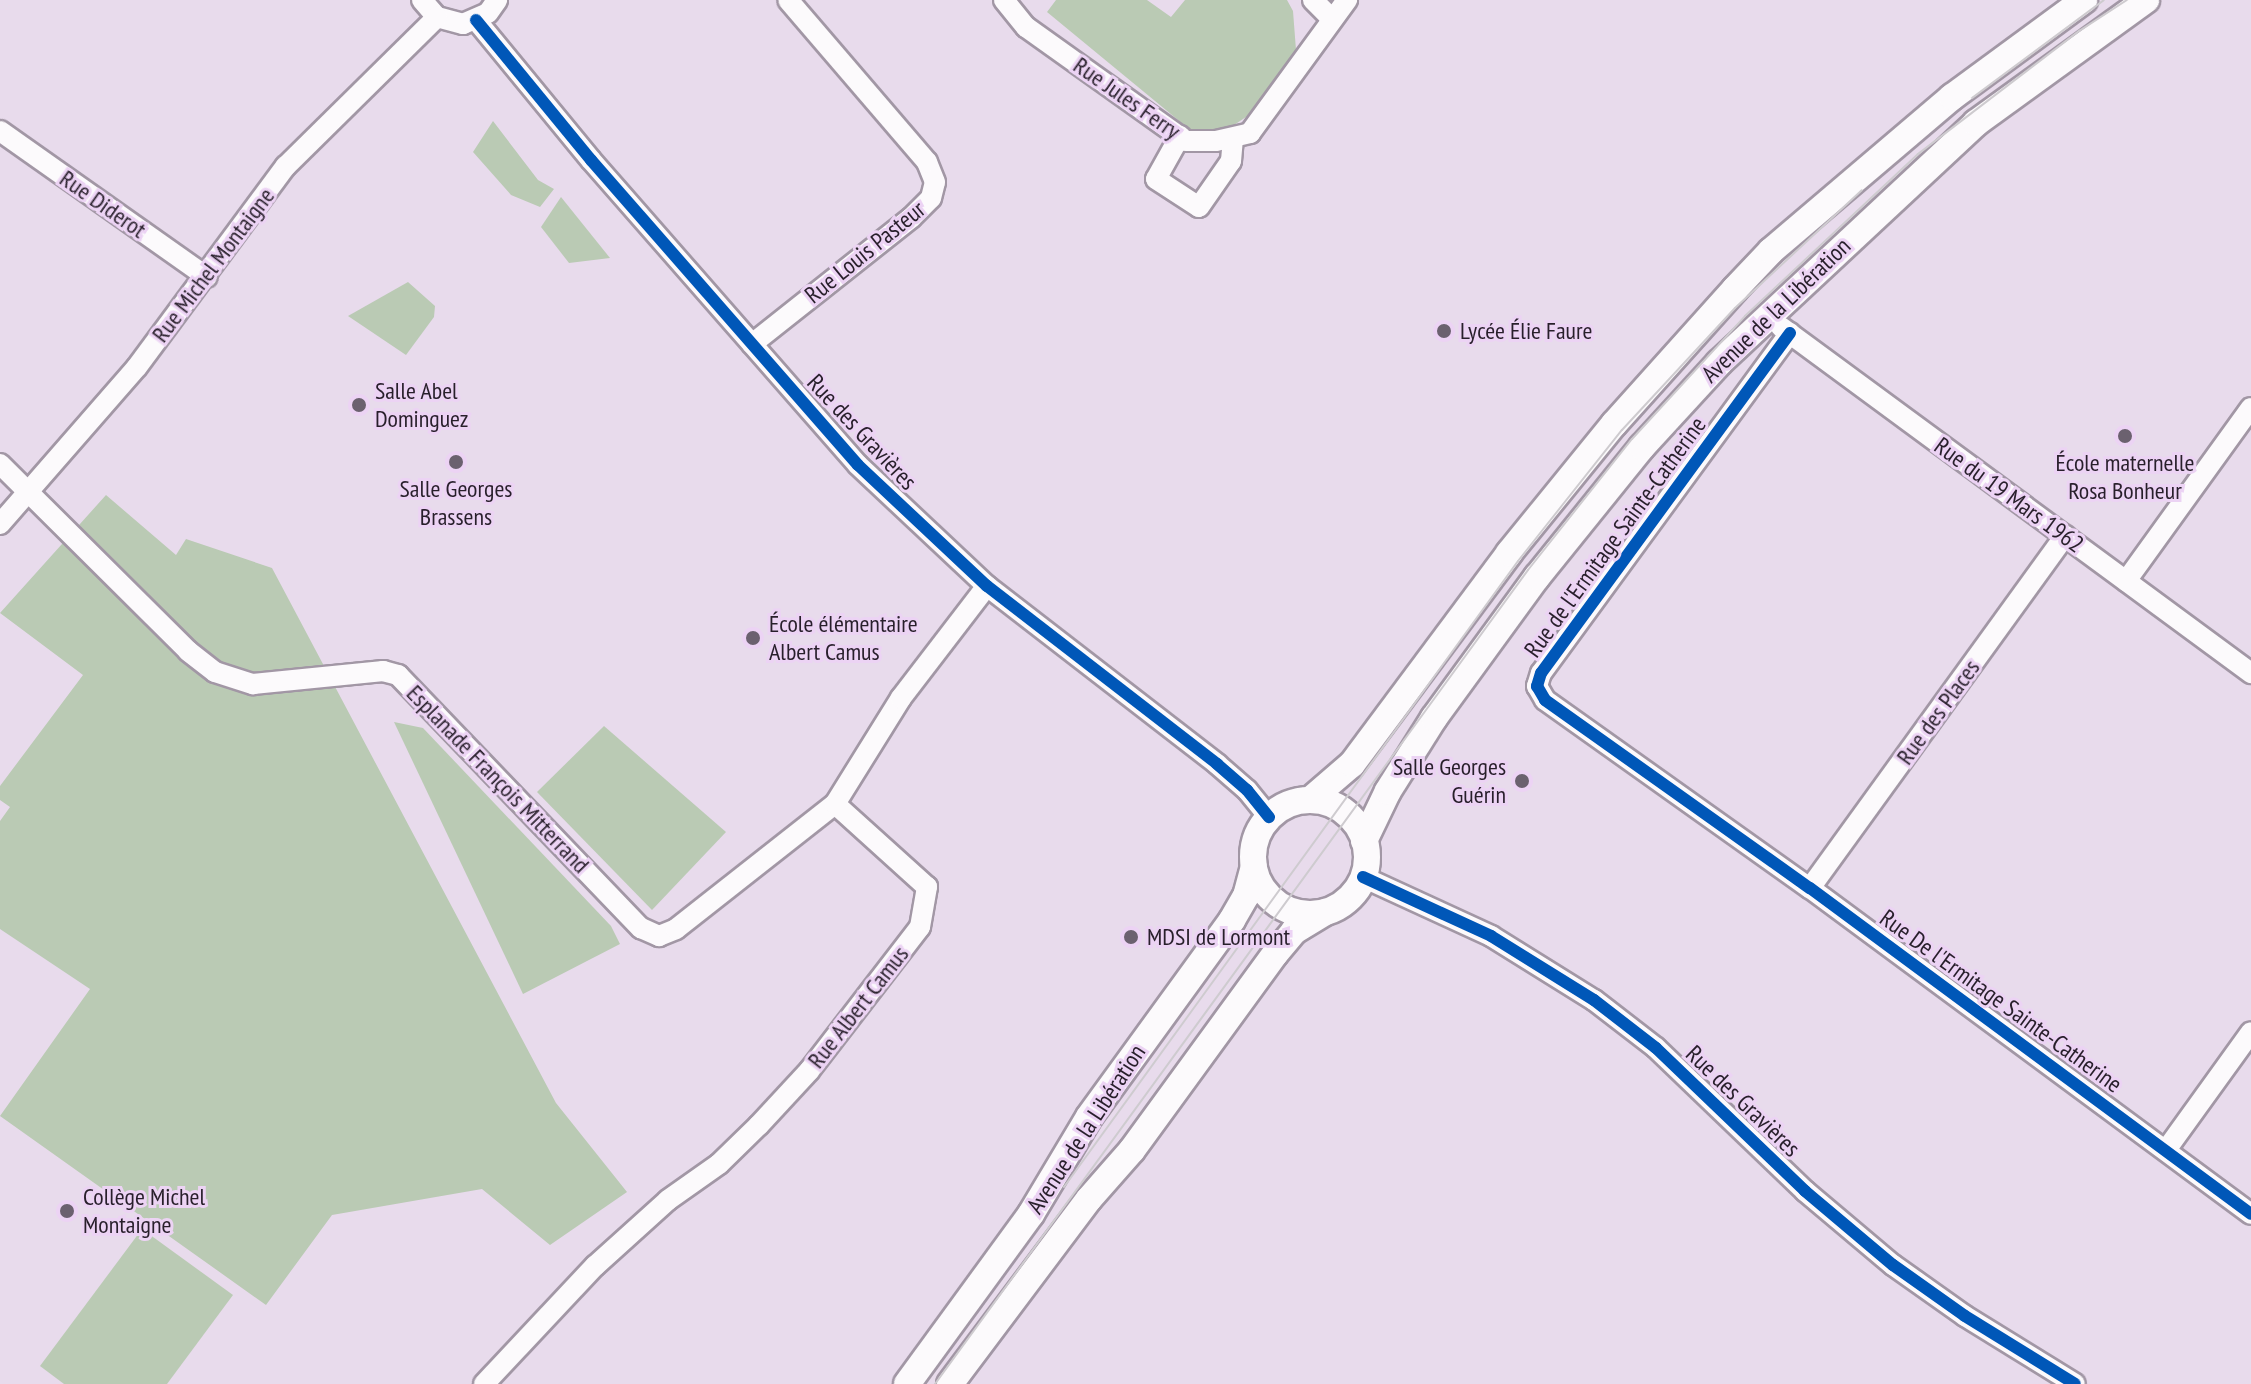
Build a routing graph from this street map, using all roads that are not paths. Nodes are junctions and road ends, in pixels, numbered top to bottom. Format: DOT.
graph roads {
  1 [pos="422,0"];
  2 [pos="497,0"];
  3 [pos="788,0"];
  4 [pos="1004,0"];
  5 [pos="1313,0"];
  6 [pos="1347,0"];
  7 [pos="2084,0"];
  8 [pos="2146,0"];
  9 [pos="437,17"];
  10 [pos="1332,19"];
  11 [pos="476,20"];
  12 [pos="0,131"];
  13 [pos="1180,136"];
  14 [pos="1233,140"];
  15 [pos="207,277"];
  16 [pos="1768,317"];
  17 [pos="1790,333"];
  18 [pos="752,344"];
  19 [pos="2251,408"];
  20 [pos="0,464"];
  21 [pos="27,492"];
  22 [pos="0,524"];
  23 [pos="2065,536"];
  24 [pos="2126,581"];
  25 [pos="987,586"];
  26 [pos="2251,673"];
  27 [pos="1310,800"];
  28 [pos="835,804"];
  29 [pos="1269,817"];
  30 [pos="1364,841"];
  31 [pos="1254,867"];
  32 [pos="1363,877"];
  33 [pos="1810,888"];
  34 [pos="1326,912"];
  35 [pos="2251,1032"];
  36 [pos="2166,1150"];
  37 [pos="2251,1214"];
  38 [pos="484,1384"];
  39 [pos="907,1384"];
  40 [pos="950,1384"];
  41 [pos="2075,1384"];
  1 -- 9 [label="street"];
  2 -- 11 [label="street"];
  3 -- 18 [label="street, Rue Louis Pasteur"];
  4 -- 13 [label="street, Rue Jules Ferry"];
  5 -- 10 [label="street"];
  6 -- 10 [label="street"];
  7 -- 27 [label="street, Avenue de la Libération"];
  8 -- 16 [label="street, Avenue de la Libération"];
  9 -- 11 [label="street"];
  9 -- 15 [label="street, Rue Michel Montaigne"];
  10 -- 14 [label="street"];
  11 -- 18 [label="street, Rue des Gravières"];
  12 -- 15 [label="street, Rue Diderot"];
  13 -- 14 [label="street, Rue Jules Ferry"];
  13 -- 14 [label="street"];
  15 -- 21 [label="street, Rue Michel Montaigne"];
  16 -- 17 [label="street, Rue du 19 Mars 1962"];
  16 -- 30 [label="street, Avenue de la Libération"];
  17 -- 23 [label="street, Rue du 19 Mars 1962"];
  17 -- 33 [label="street, Rue de l'Ermitage Sainte-Catherine"];
  18 -- 25 [label="street, Rue des Gravières"];
  19 -- 24 [label="street"];
  20 -- 21 [label="street"];
  21 -- 22 [label="street, Rue Michel Montaigne"];
  21 -- 28 [label="street, Esplanade François Mitterrand"];
  23 -- 24 [label="street, Rue du 19 Mars 1962"];
  23 -- 33 [label="street, Rue des Places"];
  24 -- 26 [label="street, Rue du 19 Mars 1962"];
  25 -- 28 [label="street"];
  25 -- 29 [label="street, Rue des Gravières"];
  27 -- 29 [label="street"];
  27 -- 30 [label="street"];
  28 -- 38 [label="street, Rue Albert Camus"];
  29 -- 31 [label="street"];
  30 -- 32 [label="street"];
  31 -- 34 [label="street"];
  31 -- 39 [label="street, Avenue de la Libération"];
  32 -- 34 [label="street"];
  32 -- 41 [label="street, Rue des Gravières"];
  33 -- 36 [label="street, Rue De l'Ermitage Sainte-Catherine"];
  34 -- 40 [label="street, Avenue de la Libération"];
  35 -- 36 [label="street"];
  36 -- 37 [label="street"];
}
